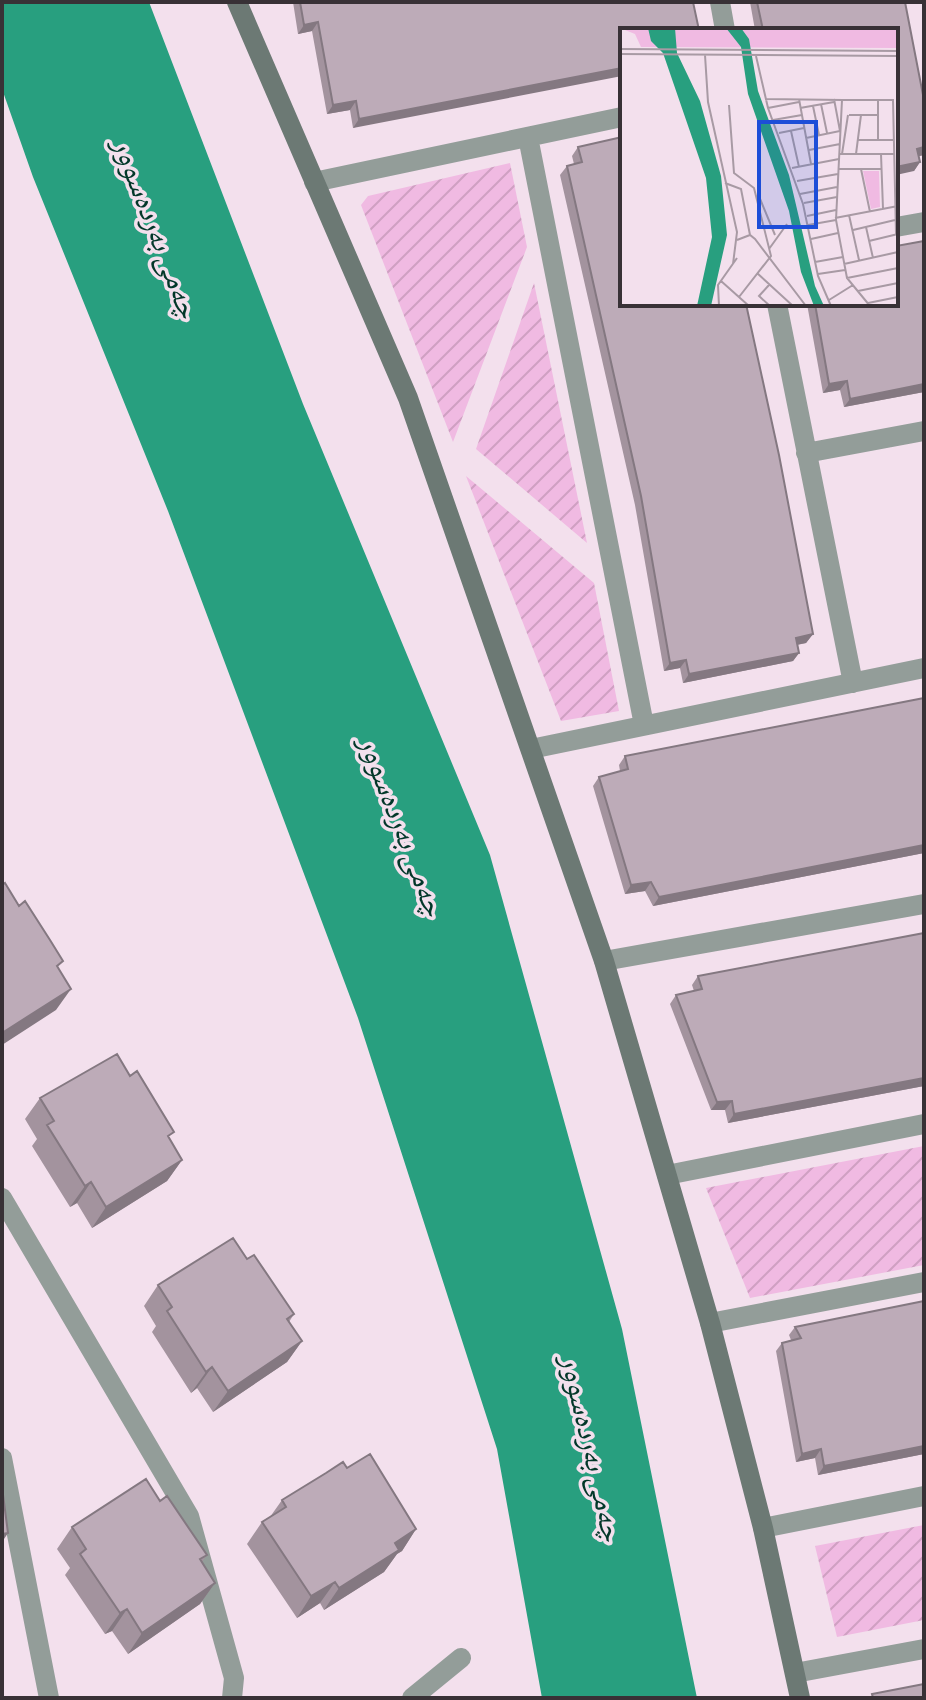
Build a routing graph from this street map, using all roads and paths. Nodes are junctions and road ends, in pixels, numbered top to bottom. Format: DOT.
graph roads {
  1 [pos="237,2"];
  2 [pos="720,2"];
  3 [pos="725,28"];
  4 [pos="620,117"];
  5 [pos="528,137"];
  6 [pos="314,182"];
  7 [pos="924,222"];
  8 [pos="898,227"];
  9 [pos="777,306"];
  10 [pos="924,431"];
  11 [pos="806,453"];
  12 [pos="924,668"];
  13 [pos="853,683"];
  14 [pos="644,725"];
  15 [pos="531,749"];
  16 [pos="924,904"];
  17 [pos="604,961"];
  18 [pos="924,1124"];
  19 [pos="667,1175"];
  20 [pos="2,1198"];
  21 [pos="924,1282"];
  22 [pos="710,1323"];
  23 [pos="2,1458"];
  24 [pos="924,1496"];
  25 [pos="763,1528"];
  26 [pos="924,1649"];
  27 [pos="461,1658"];
  28 [pos="795,1673"];
  29 [pos="49,1698"];
  30 [pos="232,1698"];
  31 [pos="412,1698"];
  32 [pos="800,1698"];
  1 -- 6 [label="street"];
  2 -- 3 [label="street"];
  4 -- 5 [label="street"];
  5 -- 6 [label="street"];
  5 -- 14 [label="street"];
  6 -- 15 [label="street"];
  7 -- 8 [label="street"];
  9 -- 11 [label="street"];
  10 -- 11 [label="street"];
  11 -- 13 [label="street"];
  12 -- 13 [label="street"];
  13 -- 14 [label="street"];
  14 -- 15 [label="street"];
  15 -- 17 [label="street"];
  16 -- 17 [label="street"];
  17 -- 19 [label="street"];
  18 -- 19 [label="street"];
  19 -- 22 [label="street"];
  20 -- 30 [label="street"];
  21 -- 22 [label="street"];
  22 -- 25 [label="street"];
  23 -- 29 [label="street"];
  24 -- 25 [label="street"];
  25 -- 28 [label="street"];
  26 -- 28 [label="street"];
  27 -- 31 [label="street"];
  28 -- 32 [label="street"];
}
